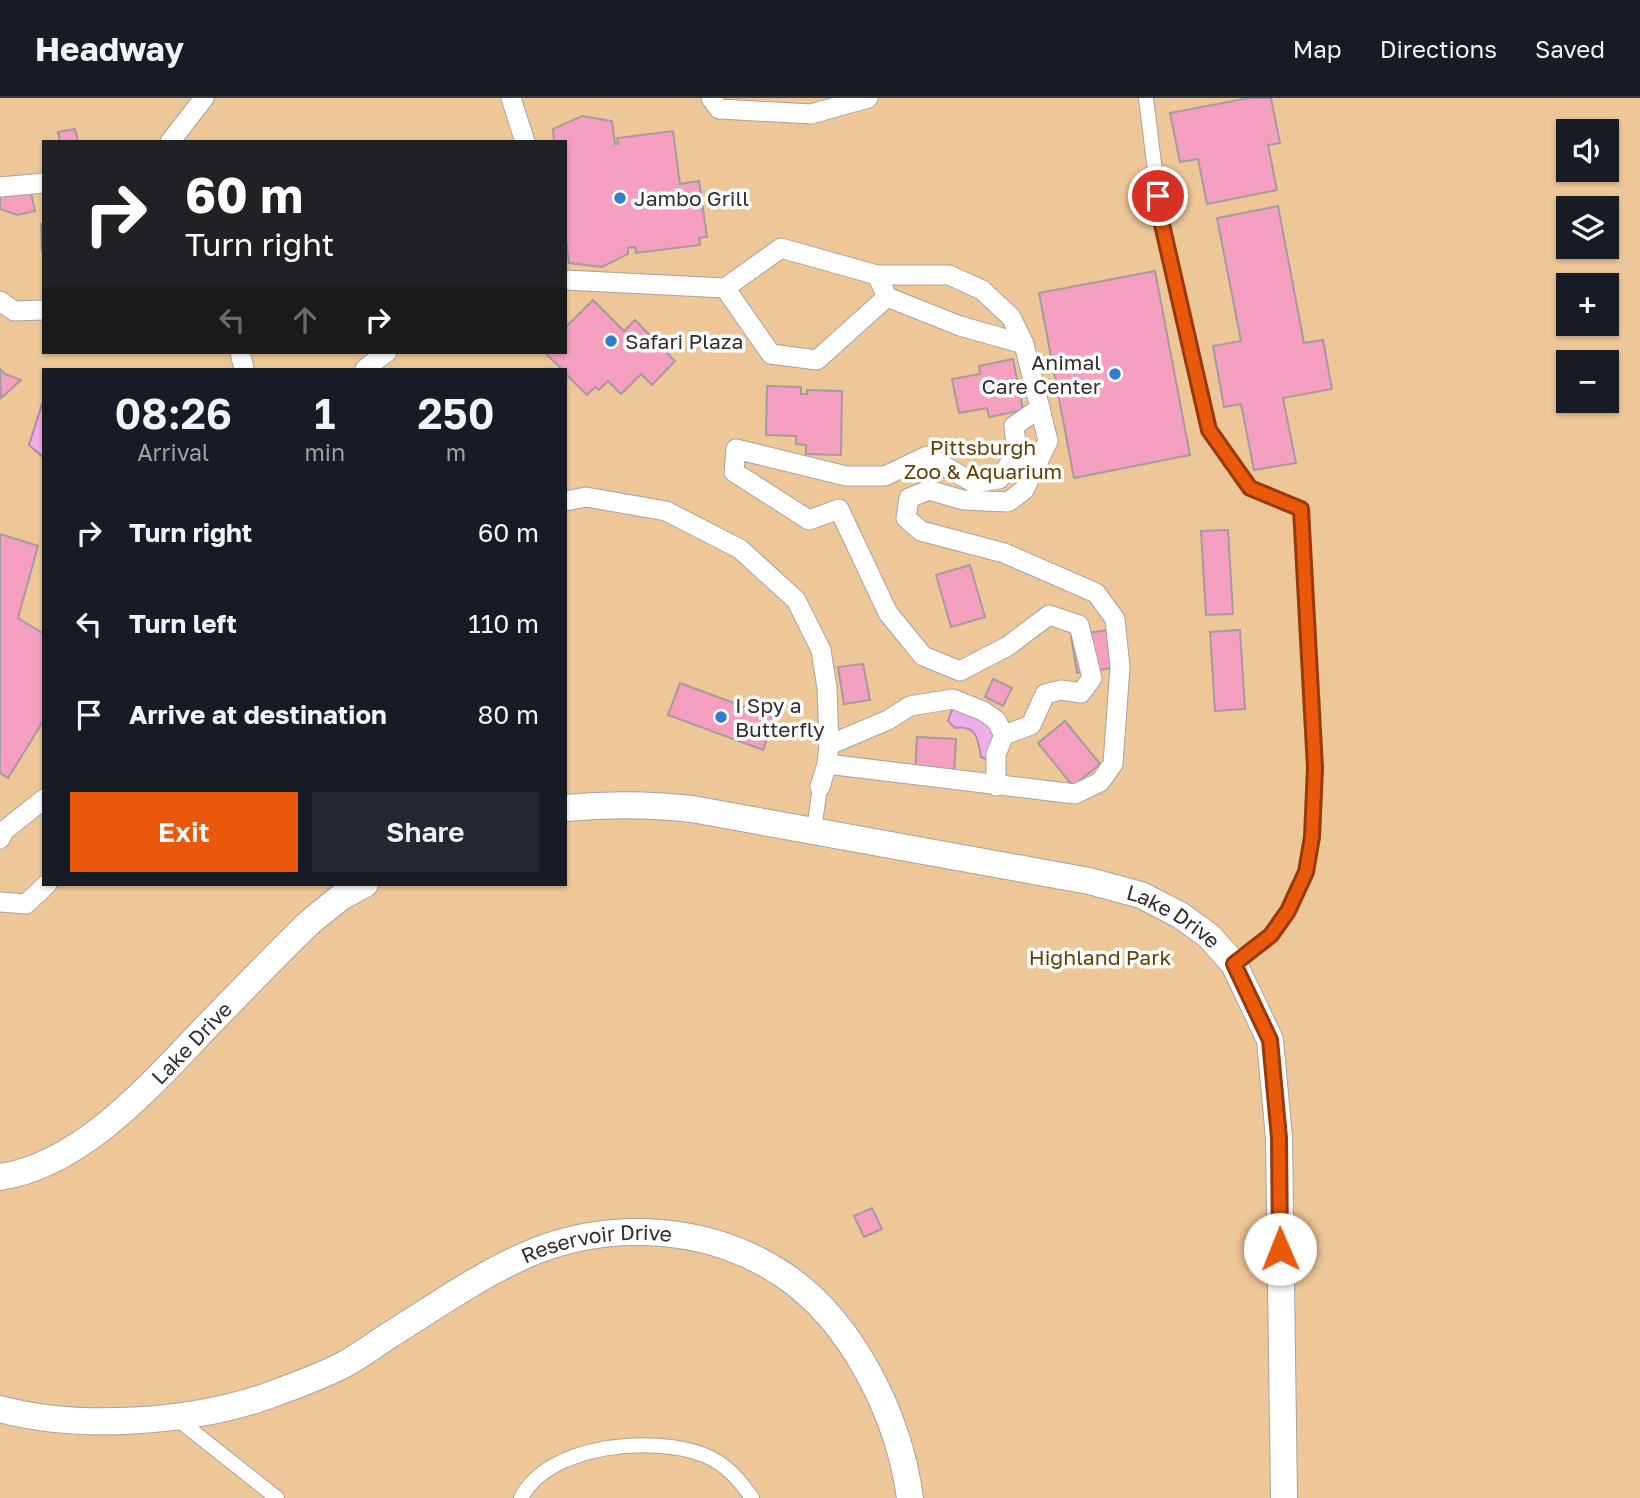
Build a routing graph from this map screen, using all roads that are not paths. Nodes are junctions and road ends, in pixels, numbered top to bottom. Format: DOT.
graph roads {
  1 [pos="204,98"];
  2 [pos="511,98"];
  3 [pos="712,98"];
  4 [pos="868,98"];
  5 [pos="1146,98"];
  6 [pos="172,140"];
  7 [pos="524,140"];
  8 [pos="42,183"];
  9 [pos="0,187"];
  10 [pos="877,275"];
  11 [pos="567,280"];
  12 [pos="725,288"];
  13 [pos="887,297"];
  14 [pos="0,301"];
  15 [pos="42,310"];
  16 [pos="1024,344"];
  17 [pos="384,354"];
  18 [pos="366,368"];
  19 [pos="1040,408"];
  20 [pos="1017,453"];
  21 [pos="1035,467"];
  22 [pos="567,501"];
  23 [pos="1004,736"];
  24 [pos="828,755"];
  25 [pos="996,786"];
  26 [pos="820,787"];
  27 [pos="42,801"];
  28 [pos="567,808"];
  29 [pos="814,830"];
  30 [pos="0,839"];
  31 [pos="45,886"];
  32 [pos="361,886"];
  33 [pos="0,902"];
  34 [pos="1234,964"];
  35 [pos="0,1177"];
  36 [pos="0,1409"];
  37 [pos="176,1418"];
  38 [pos="277,1498"];
  39 [pos="521,1498"];
  40 [pos="752,1498"];
  41 [pos="910,1498"];
  42 [pos="1284,1498"];
  1 -- 6 [label="street"];
  2 -- 7 [label="street"];
  3 -- 4 [label="street"];
  5 -- 34 [label="lane"];
  8 -- 9 [label="street"];
  10 -- 12 [label="street"];
  10 -- 13 [label="street"];
  10 -- 16 [label="street"];
  11 -- 12 [label="street"];
  12 -- 13 [label="street"];
  13 -- 16 [label="street"];
  14 -- 15 [label="street"];
  16 -- 19 [label="street"];
  17 -- 18 [label="street"];
  19 -- 20 [label="street"];
  19 -- 21 [label="street"];
  20 -- 21 [label="street"];
  20 -- 23 [label="street"];
  21 -- 25 [label="street"];
  22 -- 24 [label="street"];
  23 -- 24 [label="street"];
  23 -- 25 [label="street"];
  24 -- 25 [label="street"];
  24 -- 26 [label="street"];
  26 -- 29 [label="lane"];
  27 -- 30 [label="street"];
  28 -- 29 [label="street, Lake Drive"];
  29 -- 34 [label="street, Lake Drive"];
  31 -- 33 [label="street"];
  32 -- 35 [label="street, Lake Drive"];
  34 -- 42 [label="street, Lake Drive"];
  36 -- 37 [label="street, Reservoir Drive"];
  37 -- 38 [label="lane"];
  37 -- 41 [label="street, Reservoir Drive"];
  39 -- 40 [label="lane"];
}
